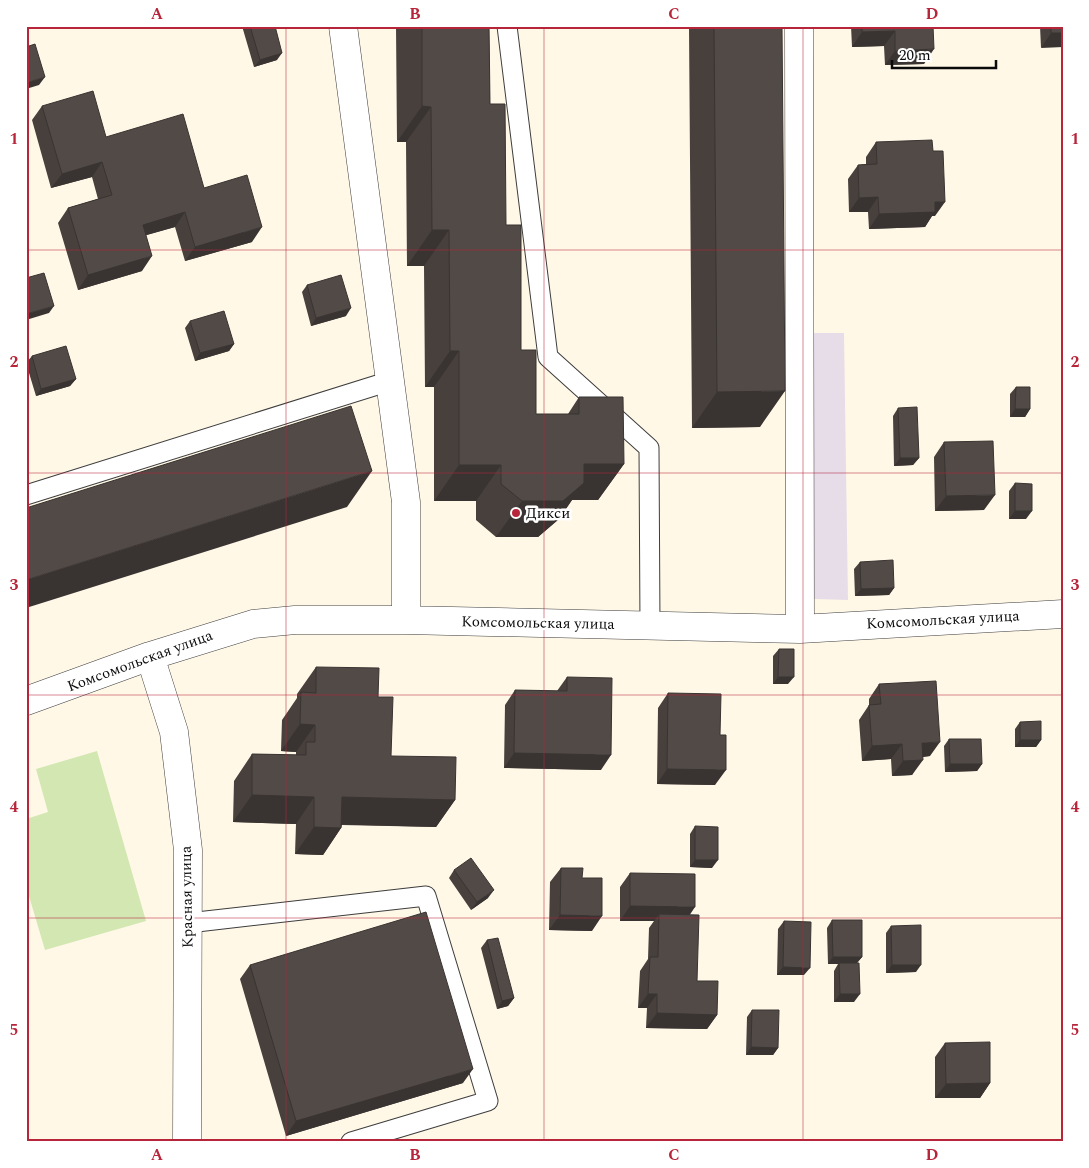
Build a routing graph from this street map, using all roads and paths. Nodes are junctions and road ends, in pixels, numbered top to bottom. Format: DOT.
graph roads {
  1 [pos="343,26"];
  2 [pos="507,26"];
  3 [pos="799,26"];
  4 [pos="390,381"];
  5 [pos="26,495"];
  6 [pos="1063,614"];
  7 [pos="406,620"];
  8 [pos="650,626"];
  9 [pos="800,628"];
  10 [pos="150,656"];
  11 [pos="26,701"];
  12 [pos="188,924"];
  13 [pos="187,1142"];
  14 [pos="352,1142"];
  1 -- 4 [label="street"];
  2 -- 8 [label="lane"];
  3 -- 9 [label="street"];
  4 -- 5 [label="lane"];
  4 -- 7 [label="street"];
  6 -- 9 [label="street, Комсомольская улица"];
  7 -- 8 [label="street, Комсомольская улица"];
  7 -- 10 [label="street, Комсомольская улица"];
  8 -- 9 [label="street, Комсомольская улица"];
  10 -- 11 [label="street, Комсомольская улица"];
  10 -- 12 [label="street, Красная улица"];
  12 -- 13 [label="street, Красная улица"];
  12 -- 14 [label="lane"];
}
